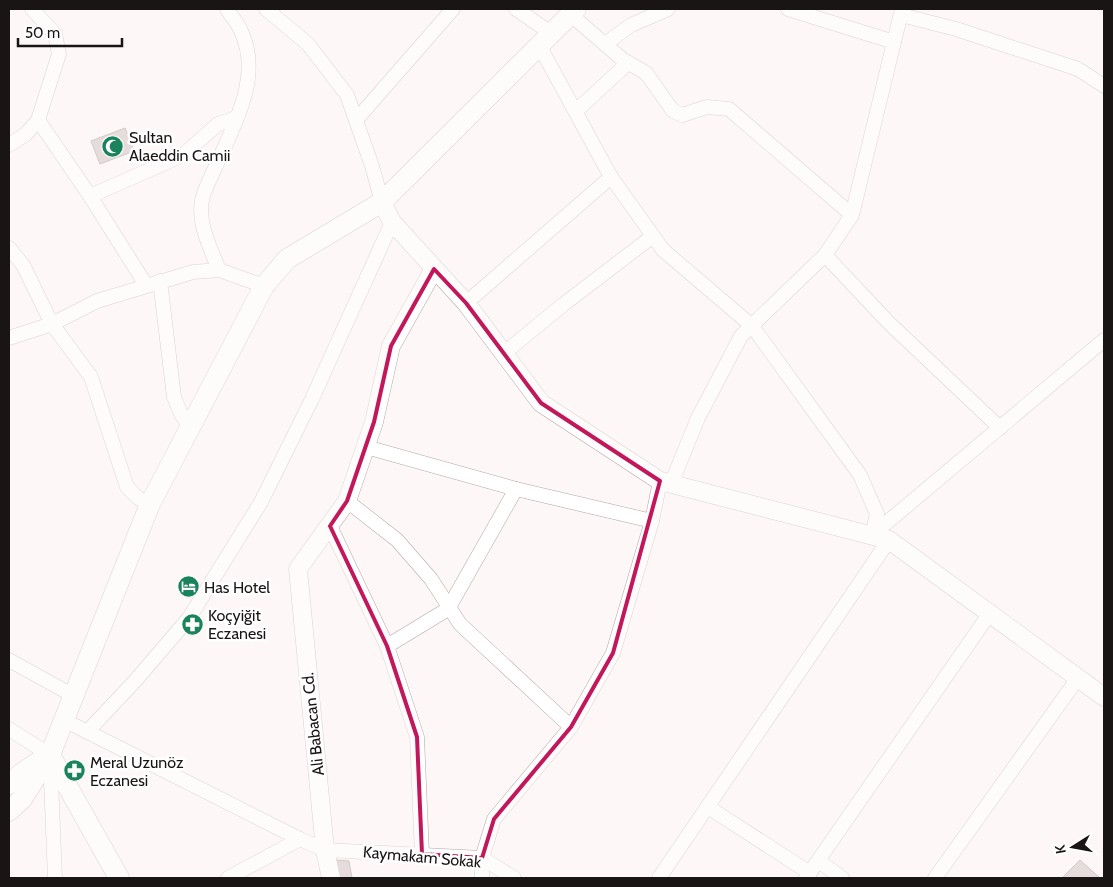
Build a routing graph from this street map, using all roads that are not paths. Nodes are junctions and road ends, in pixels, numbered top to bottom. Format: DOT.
graph roads {
  1 [pos="32,9"];
  2 [pos="227,9"];
  3 [pos="266,9"];
  4 [pos="453,9"];
  5 [pos="516,9"];
  6 [pos="668,9"];
  7 [pos="788,9"];
  8 [pos="573,11"];
  9 [pos="901,12"];
  10 [pos="545,39"];
  11 [pos="894,42"];
  12 [pos="605,44"];
  13 [pos="628,63"];
  14 [pos="1104,86"];
  15 [pos="576,112"];
  16 [pos="236,118"];
  17 [pos="38,120"];
  18 [pos="356,120"];
  19 [pos="9,145"];
  20 [pos="612,177"];
  21 [pos="90,196"];
  22 [pos="382,202"];
  23 [pos="852,215"];
  24 [pos="392,222"];
  25 [pos="653,236"];
  26 [pos="9,248"];
  27 [pos="824,255"];
  28 [pos="434,269"];
  29 [pos="219,270"];
  30 [pos="160,281"];
  31 [pos="146,285"];
  32 [pos="264,286"];
  33 [pos="466,302"];
  34 [pos="52,324"];
  35 [pos="752,326"];
  36 [pos="9,338"];
  37 [pos="1104,340"];
  38 [pos="503,354"];
  39 [pos="190,426"];
  40 [pos="1000,428"];
  41 [pos="366,447"];
  42 [pos="665,482"];
  43 [pos="516,489"];
  44 [pos="347,500"];
  45 [pos="150,504"];
  46 [pos="652,521"];
  47 [pos="330,526"];
  48 [pos="881,537"];
  49 [pos="448,609"];
  50 [pos="990,613"];
  51 [pos="388,646"];
  52 [pos="9,660"];
  53 [pos="1078,678"];
  54 [pos="74,696"];
  55 [pos="1104,697"];
  56 [pos="64,720"];
  57 [pos="571,727"];
  58 [pos="9,728"];
  59 [pos="87,732"];
  60 [pos="50,755"];
  61 [pos="9,784"];
  62 [pos="708,807"];
  63 [pos="9,811"];
  64 [pos="300,839"];
  65 [pos="325,850"];
  66 [pos="422,854"];
  67 [pos="482,858"];
  68 [pos="819,861"];
  69 [pos="808,876"];
  70 [pos="55,878"];
  71 [pos="119,878"];
  72 [pos="228,878"];
  73 [pos="331,878"];
  74 [pos="482,878"];
  75 [pos="514,878"];
  76 [pos="660,878"];
  77 [pos="842,878"];
  78 [pos="935,878"];
  1 -- 17 [label="street"];
  2 -- 16 [label="street"];
  3 -- 18 [label="street"];
  4 -- 18 [label="street"];
  5 -- 10 [label="street"];
  6 -- 12 [label="street"];
  7 -- 11 [label="street"];
  8 -- 10 [label="main road"];
  8 -- 12 [label="street"];
  9 -- 11 [label="street"];
  9 -- 14 [label="street"];
  10 -- 15 [label="street"];
  10 -- 22 [label="main road"];
  11 -- 23 [label="street"];
  12 -- 13 [label="street"];
  13 -- 15 [label="street"];
  13 -- 23 [label="street"];
  15 -- 20 [label="street"];
  16 -- 21 [label="street"];
  16 -- 29 [label="street"];
  17 -- 19 [label="street"];
  17 -- 21 [label="street"];
  18 -- 22 [label="street"];
  20 -- 25 [label="street"];
  20 -- 33 [label="street"];
  21 -- 31 [label="street"];
  22 -- 24 [label="street"];
  22 -- 32 [label="main road"];
  23 -- 27 [label="street"];
  24 -- 28 [label="street"];
  24 -- 59 [label="street"];
  25 -- 35 [label="street"];
  25 -- 38 [label="street"];
  26 -- 34 [label="street"];
  27 -- 35 [label="street"];
  27 -- 40 [label="street"];
  28 -- 33 [label="street"];
  28 -- 41 [label="street"];
  29 -- 30 [label="street"];
  29 -- 32 [label="street"];
  30 -- 31 [label="street"];
  30 -- 39 [label="street"];
  31 -- 34 [label="street"];
  32 -- 39 [label="main road"];
  33 -- 38 [label="street"];
  34 -- 36 [label="street"];
  34 -- 45 [label="street"];
  35 -- 42 [label="street"];
  35 -- 48 [label="street"];
  37 -- 40 [label="street"];
  38 -- 42 [label="street"];
  39 -- 45 [label="main road"];
  40 -- 48 [label="street"];
  41 -- 43 [label="street"];
  41 -- 44 [label="street"];
  42 -- 46 [label="street"];
  42 -- 48 [label="street"];
  43 -- 46 [label="street"];
  43 -- 49 [label="street"];
  44 -- 47 [label="street"];
  44 -- 49 [label="street"];
  45 -- 54 [label="main road"];
  46 -- 57 [label="street"];
  47 -- 51 [label="street"];
  47 -- 65 [label="street, Ali Babacan Cd."];
  48 -- 50 [label="street"];
  48 -- 62 [label="street"];
  49 -- 51 [label="street"];
  49 -- 57 [label="street"];
  50 -- 53 [label="street"];
  50 -- 68 [label="street"];
  51 -- 66 [label="street"];
  52 -- 54 [label="street"];
  53 -- 55 [label="street"];
  53 -- 78 [label="street"];
  54 -- 56 [label="main road"];
  56 -- 59 [label="street"];
  56 -- 60 [label="main road"];
  57 -- 67 [label="street"];
  58 -- 60 [label="street"];
  59 -- 64 [label="street"];
  60 -- 61 [label="main road"];
  60 -- 63 [label="main road"];
  60 -- 70 [label="street"];
  60 -- 71 [label="main road"];
  62 -- 69 [label="street"];
  62 -- 76 [label="street"];
  64 -- 65 [label="street"];
  64 -- 72 [label="street"];
  65 -- 66 [label="street, Kaymakam Sokak"];
  65 -- 73 [label="street, Ali Babacan Cd."];
  66 -- 67 [label="street, Kaymakam Sokak"];
  67 -- 74 [label="street"];
  67 -- 75 [label="street, Kaymakam Sokak"];
  68 -- 69 [label="street"];
  68 -- 77 [label="street"];
}
